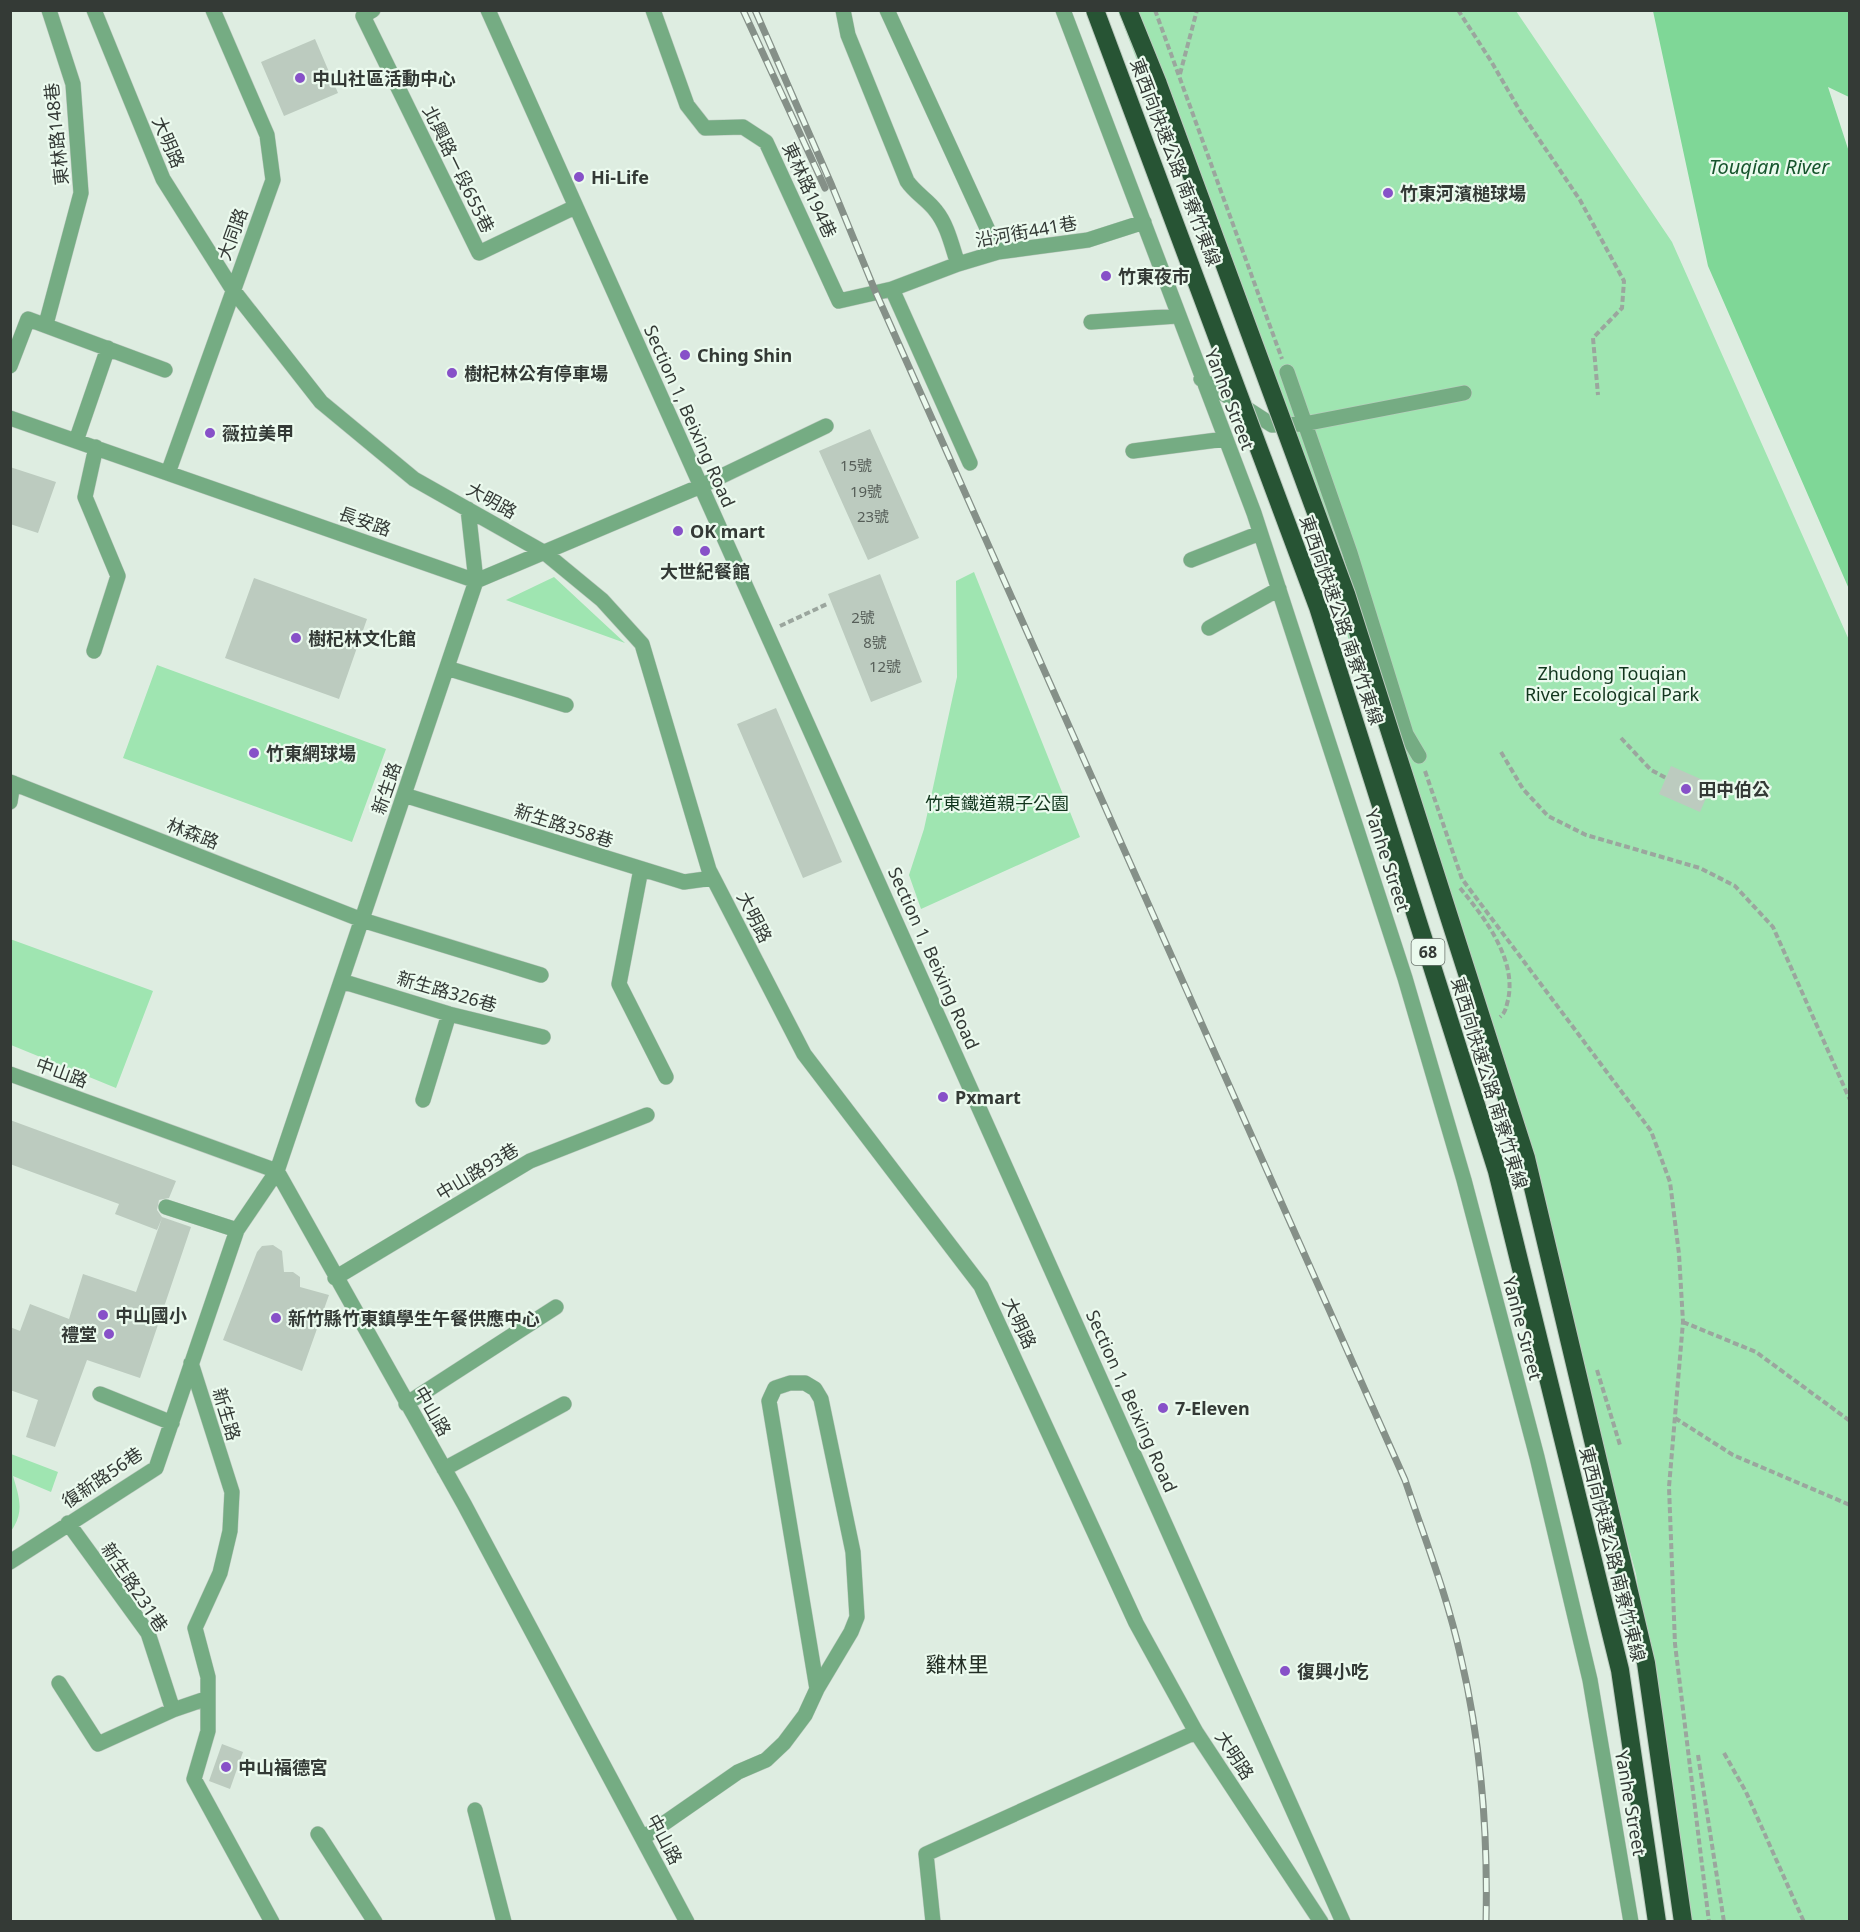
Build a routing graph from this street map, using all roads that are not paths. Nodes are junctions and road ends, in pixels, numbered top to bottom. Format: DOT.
graph roads {
  1 [pos="49,10"];
  2 [pos="94,10"];
  3 [pos="213,10"];
  4 [pos="373,10"];
  5 [pos="488,10"];
  6 [pos="653,10"];
  7 [pos="843,10"];
  8 [pos="886,10"];
  9 [pos="1063,10"];
  10 [pos="1095,10"];
  11 [pos="1128,10"];
  12 [pos="575,207"];
  13 [pos="1144,222"];
  14 [pos="998,252"];
  15 [pos="958,264"];
  16 [pos="233,290"];
  17 [pos="892,290"];
  18 [pos="839,300"];
  19 [pos="1177,316"];
  20 [pos="1091,322"];
  21 [pos="46,324"];
  22 [pos="16,331"];
  23 [pos="108,348"];
  24 [pos="10,366"];
  25 [pos="165,370"];
  26 [pos="1287,372"];
  27 [pos="1201,379"];
  28 [pos="1464,393"];
  29 [pos="10,418"];
  30 [pos="1304,424"];
  31 [pos="826,426"];
  32 [pos="1225,439"];
  33 [pos="76,441"];
  34 [pos="96,447"];
  35 [pos="1133,451"];
  36 [pos="970,463"];
  37 [pos="168,473"];
  38 [pos="701,486"];
  39 [pos="468,509"];
  40 [pos="1260,533"];
  41 [pos="545,553"];
  42 [pos="1191,560"];
  43 [pos="476,581"];
  44 [pos="1279,589"];
  45 [pos="1209,628"];
  46 [pos="94,651"];
  47 [pos="447,668"];
  48 [pos="566,705"];
  49 [pos="1419,756"];
  50 [pos="12,783"];
  51 [pos="404,795"];
  52 [pos="10,802"];
  53 [pos="641,869"];
  54 [pos="713,878"];
  55 [pos="362,920"];
  56 [pos="540,975"];
  57 [pos="341,981"];
  58 [pos="449,1014"];
  59 [pos="543,1037"];
  60 [pos="10,1074"];
  61 [pos="666,1077"];
  62 [pos="423,1100"];
  63 [pos="647,1115"];
  64 [pos="277,1170"];
  65 [pos="166,1207"];
  66 [pos="237,1230"];
  67 [pos="335,1278"];
  68 [pos="555,1307"];
  69 [pos="191,1363"];
  70 [pos="100,1394"];
  71 [pos="406,1404"];
  72 [pos="564,1404"];
  73 [pos="172,1423"];
  74 [pos="444,1469"];
  75 [pos="68,1523"];
  76 [pos="10,1562"];
  77 [pos="59,1683"];
  78 [pos="817,1689"];
  79 [pos="208,1698"];
  80 [pos="173,1710"];
  81 [pos="1197,1731"];
  82 [pos="475,1810"];
  83 [pos="318,1834"];
  84 [pos="643,1838"];
  85 [pos="272,1922"];
  86 [pos="375,1922"];
  87 [pos="504,1922"];
  88 [pos="687,1922"];
  89 [pos="933,1922"];
  90 [pos="1321,1922"];
  91 [pos="1343,1922"];
  92 [pos="1632,1922"];
  93 [pos="1657,1922"];
  94 [pos="1683,1922"];
  1 -- 21 [label="street, 東林路148巷"];
  2 -- 16 [label="street, 大明路"];
  3 -- 16 [label="street, 大同路"];
  4 -- 12 [label="street, 北興路ㄧ段655巷"];
  5 -- 12 [label="street, Section 1, Beixing Road"];
  6 -- 18 [label="street, 東林路194巷"];
  7 -- 15 [label="street"];
  8 -- 14 [label="street"];
  9 -- 13 [label="street, Yanhe Street"];
  10 -- 93 [label="highway, 東西向快速公路 南寮竹東線 / 68, bridge"];
  11 -- 94 [label="highway, 東西向快速公路 南寮竹東線 / 68, bridge"];
  12 -- 38 [label="street, Section 1, Beixing Road"];
  13 -- 14 [label="street, 沿河街441巷"];
  13 -- 19 [label="street, Yanhe Street"];
  14 -- 15 [label="street, 沿河街441巷"];
  15 -- 17 [label="street, 沿河街441巷"];
  16 -- 37 [label="street, 大同路"];
  16 -- 39 [label="street, 大明路"];
  17 -- 18 [label="street, 沿河街441巷"];
  17 -- 36 [label="street"];
  19 -- 20 [label="street"];
  19 -- 27 [label="street, Yanhe Street"];
  21 -- 22 [label="street"];
  21 -- 23 [label="street"];
  22 -- 24 [label="street"];
  23 -- 25 [label="street"];
  23 -- 33 [label="street"];
  26 -- 30 [label="street"];
  27 -- 30 [label="street"];
  27 -- 32 [label="street, Yanhe Street"];
  28 -- 30 [label="street"];
  29 -- 33 [label="street, 長安路"];
  30 -- 49 [label="street"];
  31 -- 38 [label="street"];
  32 -- 35 [label="street"];
  32 -- 40 [label="street, Yanhe Street"];
  33 -- 34 [label="street, 長安路"];
  34 -- 37 [label="street, 長安路"];
  34 -- 46 [label="street"];
  37 -- 43 [label="street, 長安路"];
  38 -- 41 [label="street"];
  38 -- 91 [label="street, Section 1, Beixing Road"];
  39 -- 41 [label="street, 大明路"];
  39 -- 43 [label="street, 新生路"];
  40 -- 42 [label="street"];
  40 -- 44 [label="street, Yanhe Street"];
  41 -- 43 [label="street"];
  41 -- 54 [label="street, 大明路"];
  43 -- 47 [label="street, 新生路"];
  44 -- 45 [label="street"];
  44 -- 92 [label="street, Yanhe Street"];
  47 -- 48 [label="street"];
  47 -- 51 [label="street, 新生路"];
  50 -- 52 [label="street"];
  50 -- 55 [label="street, 林森路"];
  51 -- 53 [label="street, 新生路358巷"];
  51 -- 55 [label="street, 新生路"];
  53 -- 54 [label="street, 新生路358巷"];
  53 -- 61 [label="street"];
  54 -- 81 [label="street, 大明路"];
  55 -- 56 [label="street"];
  55 -- 57 [label="street, 新生路"];
  57 -- 58 [label="street, 新生路326巷"];
  57 -- 64 [label="street, 新生路"];
  58 -- 59 [label="street, 新生路326巷"];
  58 -- 62 [label="street"];
  60 -- 64 [label="street, 中山路"];
  63 -- 67 [label="street, 中山路93巷"];
  64 -- 66 [label="street, 新生路"];
  64 -- 67 [label="street, 中山路"];
  65 -- 66 [label="street"];
  66 -- 69 [label="street, 新生路"];
  67 -- 71 [label="street, 中山路"];
  68 -- 71 [label="street"];
  69 -- 73 [label="street, 復新路56巷"];
  69 -- 79 [label="street, 新生路"];
  70 -- 73 [label="street"];
  71 -- 74 [label="street, 中山路"];
  72 -- 74 [label="street"];
  73 -- 75 [label="street, 復新路56巷"];
  74 -- 84 [label="street, 中山路"];
  75 -- 76 [label="street, 復新路56巷"];
  75 -- 80 [label="street, 新生路231巷"];
  77 -- 80 [label="street"];
  78 -- 78 [label="street"];
  78 -- 84 [label="street"];
  79 -- 80 [label="street"];
  79 -- 85 [label="street, 新生路"];
  81 -- 89 [label="street"];
  81 -- 90 [label="street, 大明路"];
  82 -- 87 [label="street"];
  83 -- 86 [label="street"];
  84 -- 88 [label="street, 中山路"];
}
